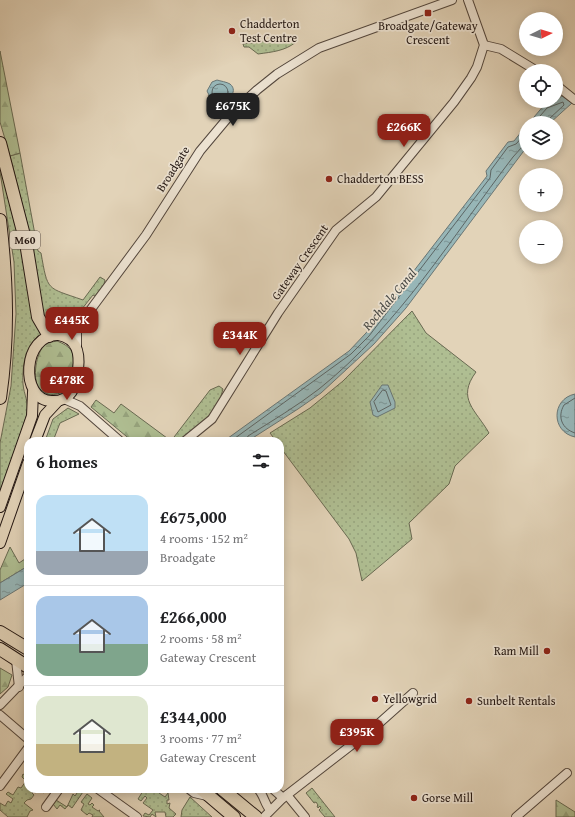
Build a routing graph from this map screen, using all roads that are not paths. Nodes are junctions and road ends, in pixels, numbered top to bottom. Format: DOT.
graph roads {
  1 [pos="452,0"];
  2 [pos="468,0"];
  3 [pos="484,45"];
  4 [pos="526,64"];
  5 [pos="563,90"];
  6 [pos="575,100"];
  7 [pos="0,143"];
  8 [pos="0,220"];
  9 [pos="77,328"];
  10 [pos="54,336"];
  11 [pos="77,346"];
  12 [pos="74,390"];
  13 [pos="33,392"];
  14 [pos="0,398"];
  15 [pos="61,400"];
  16 [pos="80,406"];
  17 [pos="25,437"];
  18 [pos="37,437"];
  19 [pos="115,437"];
  20 [pos="190,437"];
  21 [pos="24,439"];
  22 [pos="24,474"];
  23 [pos="0,507"];
  24 [pos="0,543"];
  25 [pos="0,632"];
  26 [pos="24,647"];
  27 [pos="0,649"];
  28 [pos="16,660"];
  29 [pos="24,665"];
  30 [pos="24,681"];
  31 [pos="24,686"];
  32 [pos="19,687"];
  33 [pos="413,693"];
  34 [pos="0,705"];
  35 [pos="0,715"];
  36 [pos="24,736"];
  37 [pos="24,753"];
  38 [pos="567,773"];
  39 [pos="0,786"];
  40 [pos="56,793"];
  41 [pos="103,793"];
  42 [pos="194,793"];
  43 [pos="205,793"];
  44 [pos="227,793"];
  45 [pos="261,793"];
  46 [pos="280,793"];
  47 [pos="285,796"];
  48 [pos="46,807"];
  49 [pos="270,810"];
  50 [pos="136,817"];
  51 [pos="234,817"];
  52 [pos="256,817"];
  53 [pos="264,817"];
  54 [pos="305,817"];
  55 [pos="516,817"];
  1 -- 9 [label="street, Broadgate"];
  2 -- 3 [label="street"];
  3 -- 4 [label="street"];
  3 -- 20 [label="street, Gateway Crescent"];
  5 -- 6 [label="street"];
  7 -- 10 [label="highway, M60"];
  8 -- 14 [label="highway, M60"];
  9 -- 10 [label="street"];
  9 -- 11 [label="street"];
  10 -- 11 [label="main road"];
  10 -- 13 [label="main road"];
  11 -- 12 [label="main road"];
  12 -- 15 [label="main road"];
  12 -- 16 [label="street"];
  13 -- 15 [label="main road"];
  13 -- 17 [label="main road"];
  15 -- 16 [label="street"];
  15 -- 18 [label="main road"];
  16 -- 19 [label="street"];
  21 -- 23 [label="main road"];
  22 -- 24 [label="main road"];
  25 -- 26 [label="highway"];
  27 -- 28 [label="highway"];
  28 -- 29 [label="highway"];
  28 -- 32 [label="street"];
  30 -- 32 [label="street"];
  31 -- 32 [label="street"];
  32 -- 34 [label="street"];
  33 -- 47 [label="street"];
  35 -- 36 [label="street"];
  37 -- 39 [label="street"];
  38 -- 55 [label="street"];
  40 -- 48 [label="street"];
  41 -- 50 [label="street"];
  42 -- 43 [label="street"];
  43 -- 51 [label="highway"];
  44 -- 52 [label="highway"];
  45 -- 49 [label="street"];
  46 -- 47 [label="street"];
  47 -- 49 [label="street"];
  47 -- 54 [label="street"];
  49 -- 53 [label="street"];
}
